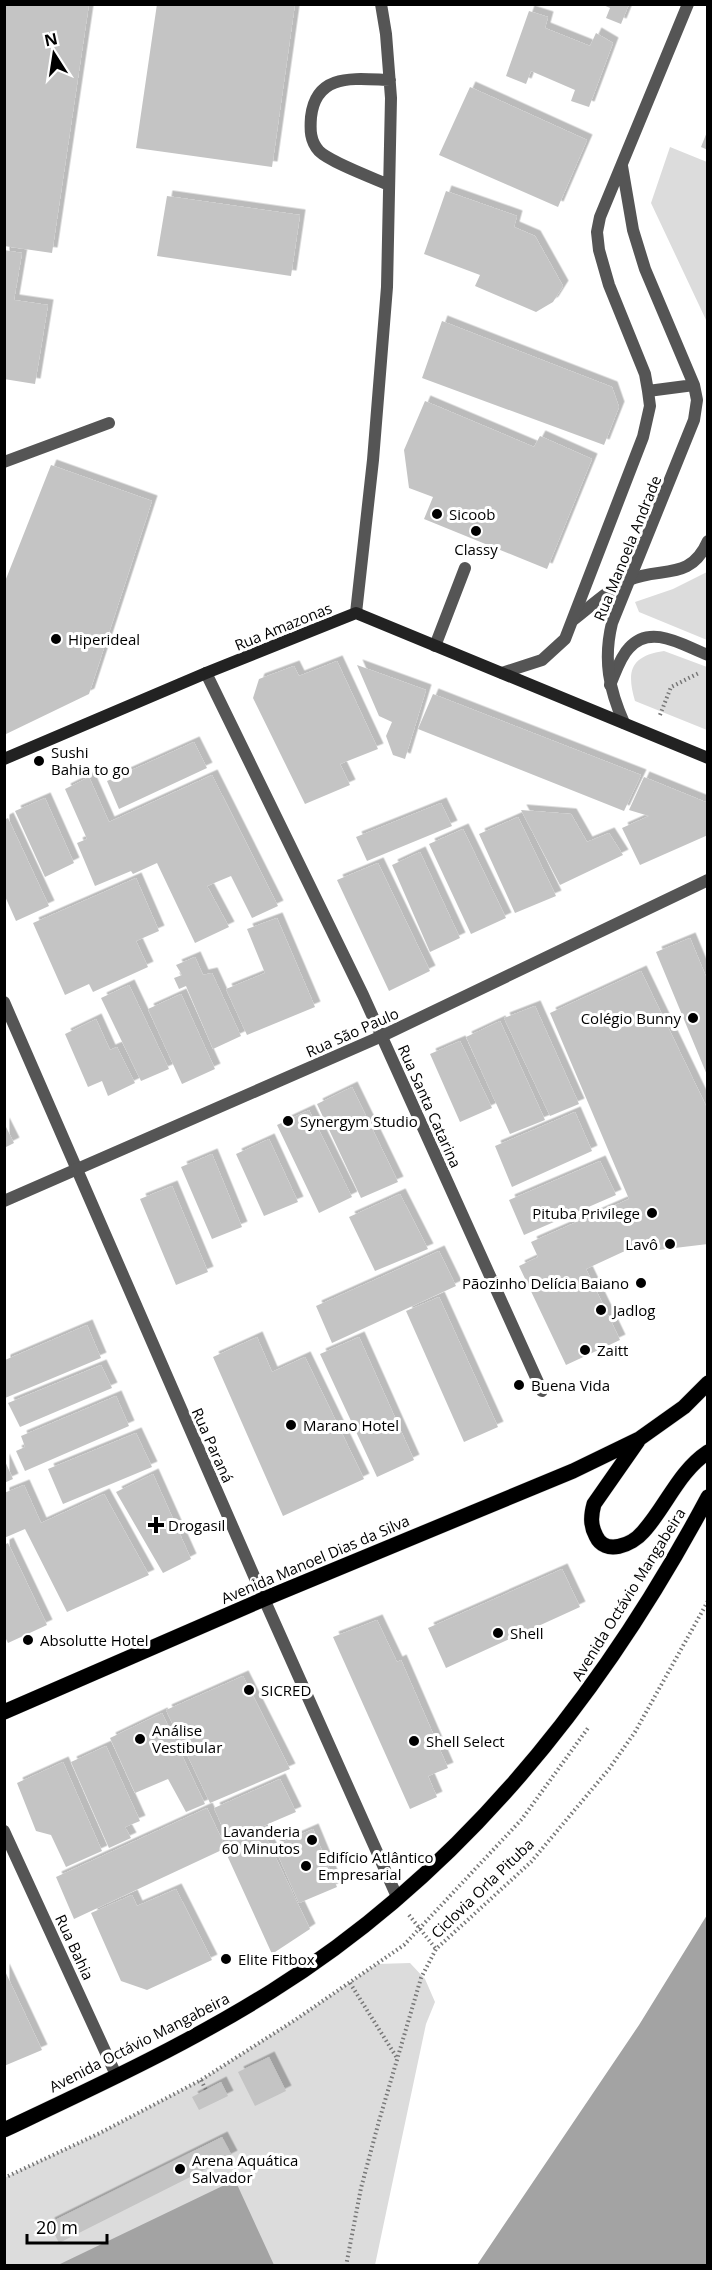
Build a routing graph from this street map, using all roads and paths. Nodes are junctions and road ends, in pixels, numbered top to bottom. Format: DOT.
graph roads {
  1 [pos="381,4"];
  2 [pos="688,4"];
  3 [pos="390,80"];
  4 [pos="622,165"];
  5 [pos="389,186"];
  6 [pos="694,385"];
  7 [pos="648,391"];
  8 [pos="108,423"];
  9 [pos="4,462"];
  10 [pos="708,542"];
  11 [pos="465,568"];
  12 [pos="630,580"];
  13 [pos="356,614"];
  14 [pos="573,620"];
  15 [pos="435,646"];
  16 [pos="707,655"];
  17 [pos="207,673"];
  18 [pos="502,673"];
  19 [pos="609,685"];
  20 [pos="660,715"];
  21 [pos="624,723"];
  22 [pos="708,758"];
  23 [pos="4,759"];
  24 [pos="708,880"];
  25 [pos="4,1002"];
  26 [pos="382,1036"];
  27 [pos="77,1170"];
  28 [pos="4,1201"];
  29 [pos="708,1383"];
  30 [pos="542,1391"];
  31 [pos="639,1439"];
  32 [pos="708,1452"];
  33 [pos="708,1497"];
  34 [pos="264,1599"];
  35 [pos="708,1601"];
  36 [pos="4,1712"];
  37 [pos="4,1831"];
  38 [pos="398,1899"];
  39 [pos="436,1950"];
  40 [pos="350,1983"];
  41 [pos="397,2058"];
  42 [pos="117,2077"];
  43 [pos="201,2080"];
  44 [pos="206,2090"];
  45 [pos="4,2130"];
  46 [pos="346,2265"];
  1 -- 3 [label="street"];
  2 -- 4 [label="street, Rua Manoela Andrade"];
  3 -- 5 [label="street"];
  3 -- 5 [label="street"];
  4 -- 6 [label="street, Rua Manoela Andrade"];
  4 -- 7 [label="street, Rua Manoela Andrade"];
  5 -- 13 [label="street"];
  6 -- 7 [label="street"];
  6 -- 12 [label="street, Rua Manoela Andrade"];
  7 -- 14 [label="street, Rua Manoela Andrade"];
  8 -- 9 [label="street"];
  10 -- 12 [label="street"];
  11 -- 15 [label="street"];
  12 -- 14 [label="street"];
  12 -- 19 [label="street, Rua Manoela Andrade"];
  13 -- 15 [label="main road, Rua Amazonas"];
  13 -- 17 [label="main road, Rua Amazonas"];
  14 -- 18 [label="street, Rua Manoela Andrade"];
  15 -- 18 [label="main road, Rua Amazonas"];
  16 -- 19 [label="street"];
  16 -- 20 [label="path"];
  17 -- 23 [label="main road, Rua Amazonas"];
  17 -- 26 [label="street, Rua Santa Catarina"];
  18 -- 21 [label="main road, Rua Amazonas"];
  19 -- 21 [label="street, Rua Manoela Andrade"];
  21 -- 22 [label="main road, Rua Amazonas"];
  24 -- 26 [label="street, Rua São Paulo"];
  25 -- 27 [label="street, Rua Paraná"];
  26 -- 27 [label="street, Rua São Paulo"];
  26 -- 30 [label="street, Rua Santa Catarina"];
  27 -- 28 [label="street, Rua São Paulo"];
  27 -- 34 [label="street, Rua Paraná"];
  29 -- 31 [label="main road"];
  31 -- 32 [label="main road"];
  31 -- 34 [label="main road, Avenida Manoel Dias da Silva"];
  33 -- 38 [label="main road, Avenida Octávio Mangabeira"];
  34 -- 36 [label="main road, Avenida Manoel Dias da Silva"];
  34 -- 38 [label="street, Rua Paraná"];
  35 -- 39 [label="path, Ciclovia Orla Pituba"];
  37 -- 42 [label="street, Rua Bahia"];
  38 -- 39 [label="path"];
  38 -- 42 [label="main road, Avenida Octávio Mangabeira"];
  39 -- 41 [label="path, Ciclovia Orla Pituba"];
  40 -- 41 [label="path"];
  41 -- 46 [label="path, Ciclovia Orla Pituba"];
  42 -- 45 [label="main road, Avenida Octávio Mangabeira"];
  43 -- 44 [label="path"];
}
